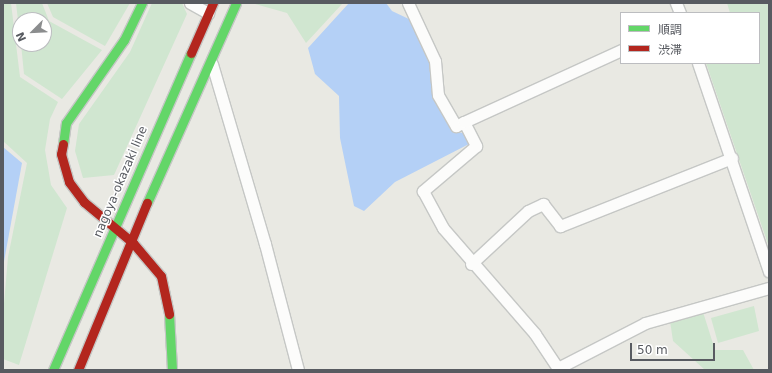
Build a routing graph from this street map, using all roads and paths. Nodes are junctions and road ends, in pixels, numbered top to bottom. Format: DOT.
graph roads {
  1 [pos="142,3"];
  2 [pos="190,3"];
  3 [pos="236,3"];
  4 [pos="408,3"];
  5 [pos="210,8"];
  6 [pos="620,50"];
  7 [pos="212,64"];
  8 [pos="698,64"];
  9 [pos="464,122"];
  10 [pos="732,158"];
  11 [pos="115,228"];
  12 [pos="133,243"];
  13 [pos="470,264"];
  14 [pos="769,271"];
  15 [pos="769,288"];
  16 [pos="558,369"];
  17 [pos="53,370"];
  18 [pos="78,370"];
  19 [pos="172,370"];
  20 [pos="298,370"];
  1 -- 11 [label="main road"];
  2 -- 5 [label="street"];
  3 -- 7 [label="main road"];
  4 -- 9 [label="street"];
  5 -- 11 [label="main road, nagoya-okazaki line"];
  6 -- 9 [label="street"];
  7 -- 12 [label="main road"];
  7 -- 20 [label="street"];
  8 -- 10 [label="street"];
  9 -- 13 [label="street"];
  10 -- 13 [label="street"];
  10 -- 14 [label="street"];
  11 -- 12 [label="main road"];
  11 -- 17 [label="main road, nagoya-okazaki line"];
  12 -- 18 [label="main road"];
  12 -- 19 [label="main road"];
  13 -- 16 [label="street"];
  15 -- 16 [label="street"];
}
